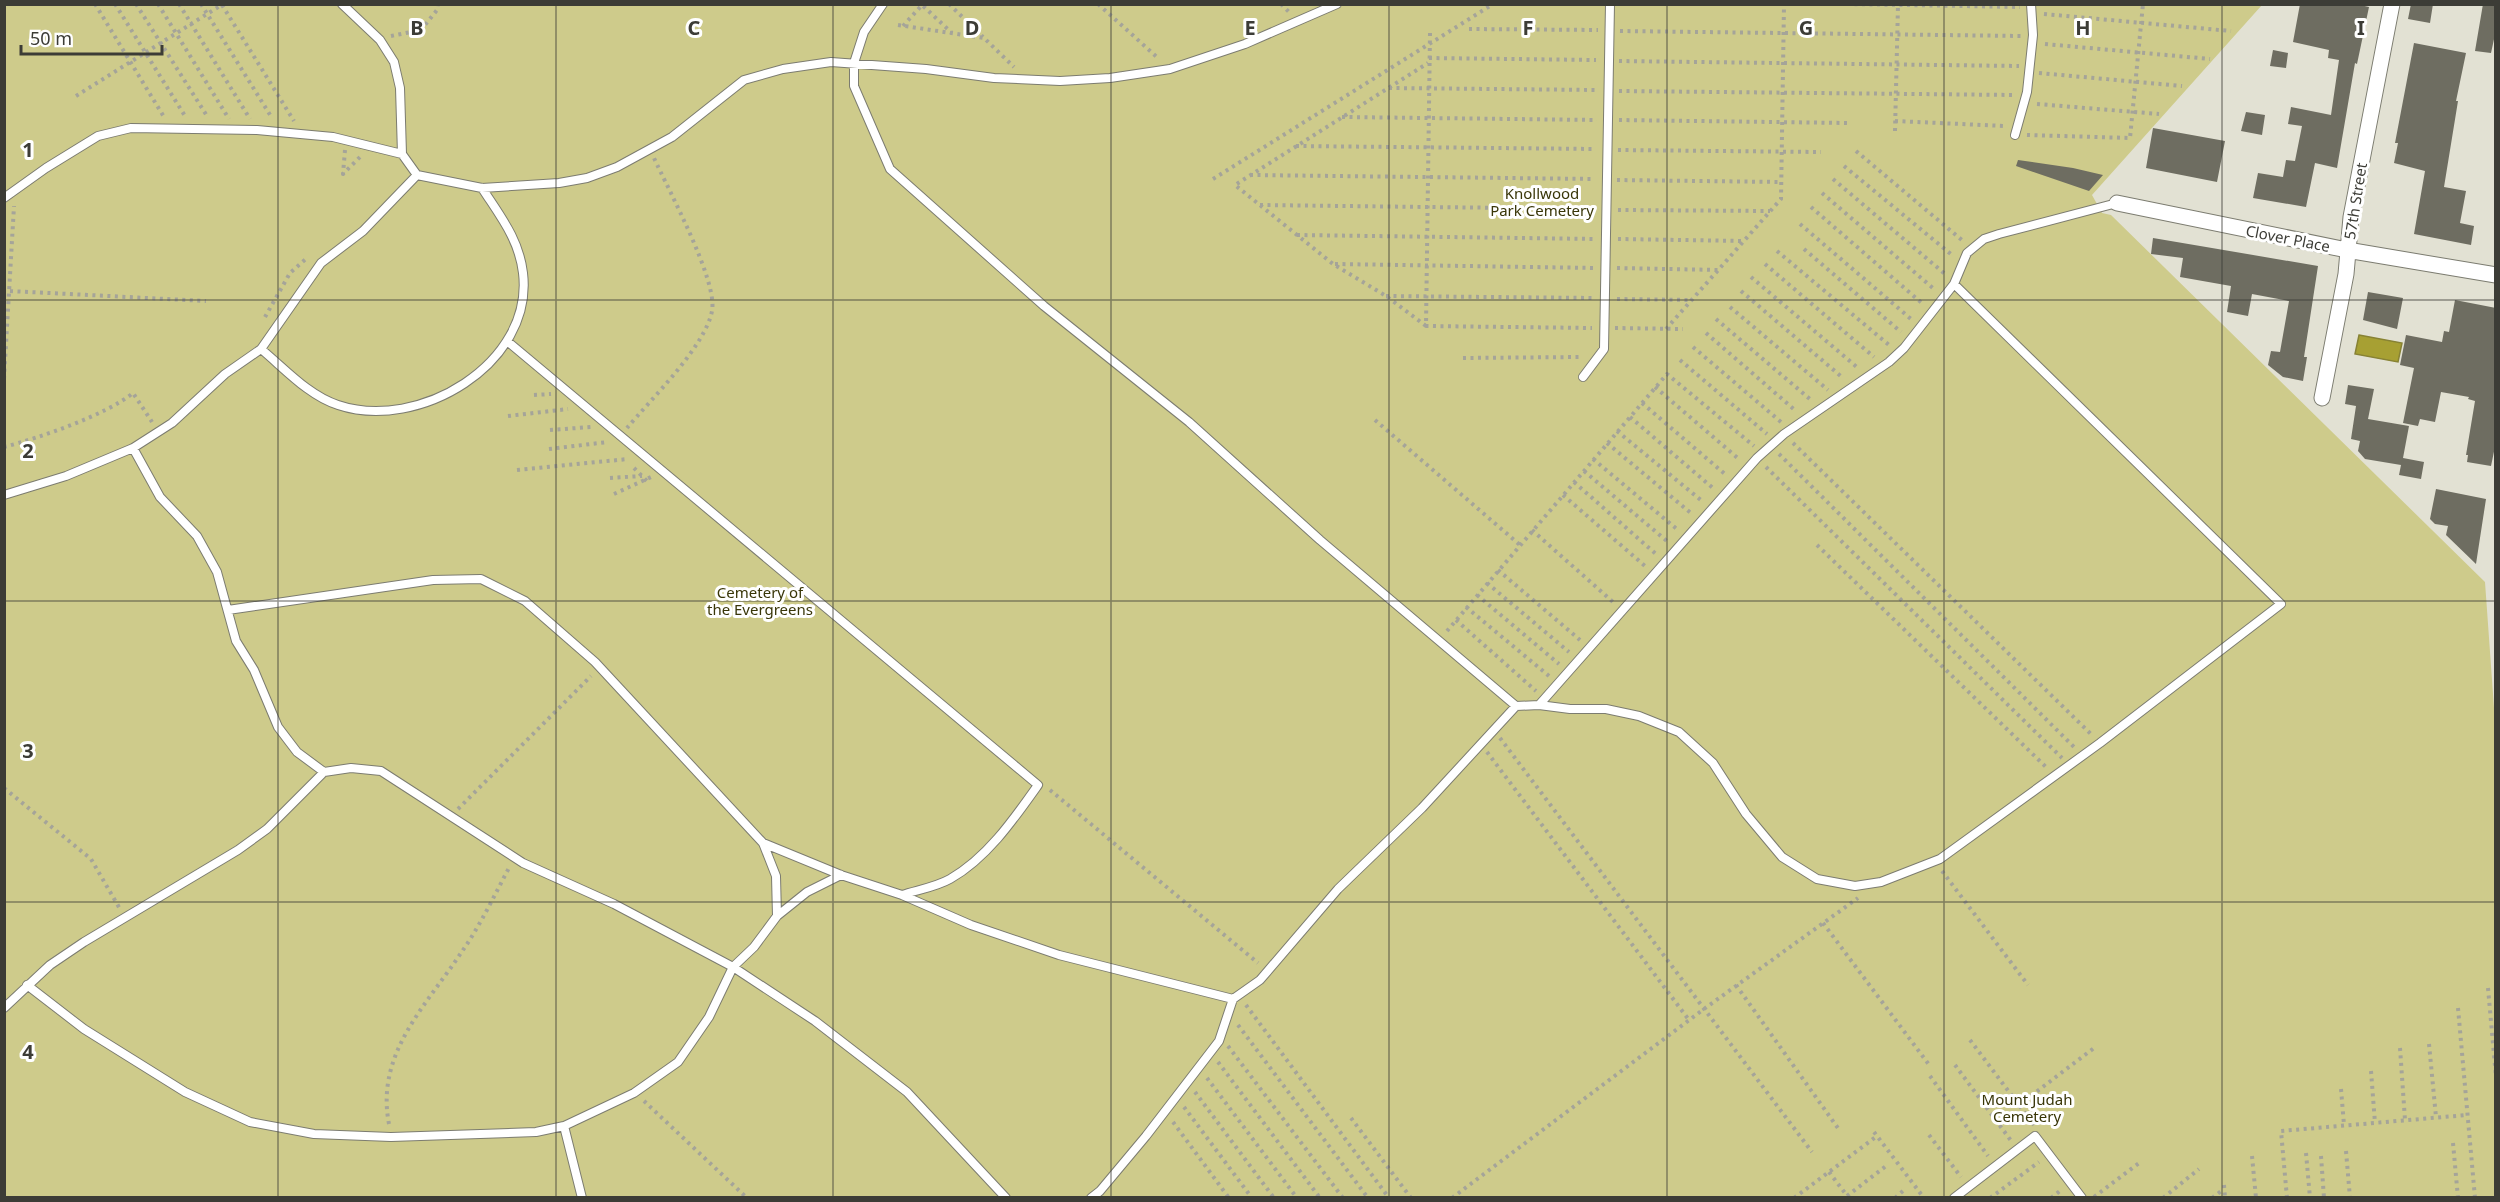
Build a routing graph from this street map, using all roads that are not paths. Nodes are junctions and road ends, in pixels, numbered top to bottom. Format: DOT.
graph roads {
  1 [pos="342,4"];
  2 [pos="883,4"];
  3 [pos="1337,4"];
  4 [pos="1610,4"];
  5 [pos="2392,4"];
  6 [pos="2032,8"];
  7 [pos="854,63"];
  8 [pos="2015,135"];
  9 [pos="402,154"];
  10 [pos="417,175"];
  11 [pos="482,188"];
  12 [pos="4,198"];
  13 [pos="2117,203"];
  14 [pos="2347,250"];
  15 [pos="2496,275"];
  16 [pos="1954,284"];
  17 [pos="507,341"];
  18 [pos="261,349"];
  19 [pos="1582,377"];
  20 [pos="2322,398"];
  21 [pos="133,448"];
  22 [pos="4,495"];
  23 [pos="228,610"];
  24 [pos="1539,705"];
  25 [pos="1516,706"];
  26 [pos="324,772"];
  27 [pos="763,843"];
  28 [pos="841,875"];
  29 [pos="902,895"];
  30 [pos="777,916"];
  31 [pos="733,967"];
  32 [pos="27,985"];
  33 [pos="1235,997"];
  34 [pos="4,1008"];
  35 [pos="564,1126"];
  36 [pos="582,1197"];
  37 [pos="1006,1197"];
  38 [pos="1091,1197"];
  39 [pos="1954,1197"];
  40 [pos="2082,1197"];
  1 -- 9 [label="lane"];
  2 -- 7 [label="lane"];
  3 -- 7 [label="lane"];
  4 -- 19 [label="lane"];
  5 -- 14 [label="street, 57th Street"];
  6 -- 8 [label="lane"];
  7 -- 11 [label="lane"];
  7 -- 25 [label="lane"];
  9 -- 10 [label="lane"];
  9 -- 12 [label="lane"];
  10 -- 11 [label="lane"];
  10 -- 18 [label="lane"];
  11 -- 17 [label="lane"];
  13 -- 14 [label="street, Clover Place"];
  13 -- 16 [label="lane"];
  14 -- 15 [label="street, Clover Place"];
  14 -- 20 [label="street, 57th Street"];
  16 -- 24 [label="lane"];
  16 -- 24 [label="lane"];
  17 -- 18 [label="lane"];
  17 -- 29 [label="lane"];
  18 -- 21 [label="lane"];
  21 -- 22 [label="lane"];
  21 -- 23 [label="lane"];
  23 -- 26 [label="lane"];
  23 -- 27 [label="lane"];
  24 -- 25 [label="lane"];
  25 -- 33 [label="lane"];
  26 -- 31 [label="lane"];
  26 -- 32 [label="lane"];
  27 -- 28 [label="lane"];
  27 -- 30 [label="lane"];
  28 -- 29 [label="lane"];
  28 -- 30 [label="lane"];
  29 -- 33 [label="lane"];
  30 -- 31 [label="lane"];
  31 -- 35 [label="lane"];
  31 -- 37 [label="lane"];
  32 -- 34 [label="lane"];
  32 -- 35 [label="lane"];
  33 -- 38 [label="lane"];
  35 -- 36 [label="lane"];
  39 -- 40 [label="lane"];
}
